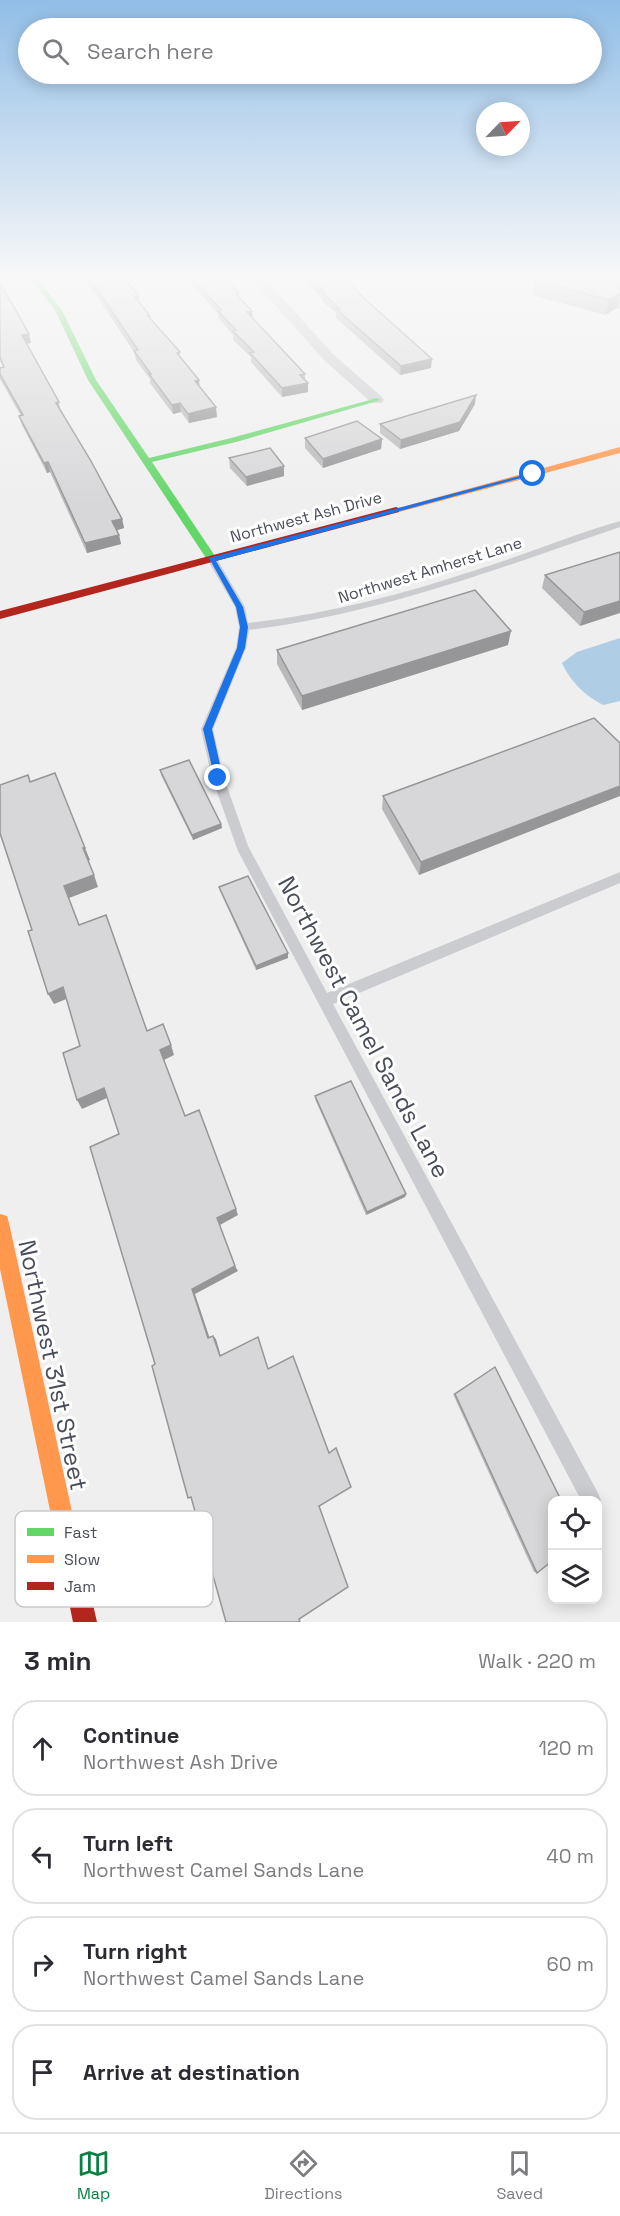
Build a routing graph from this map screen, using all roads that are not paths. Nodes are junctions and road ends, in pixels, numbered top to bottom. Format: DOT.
graph roads {
  1 [pos="79,353"];
  2 [pos="322,353"];
  3 [pos="377,400"];
  4 [pos="620,450"];
  5 [pos="146,461"];
  6 [pos="620,524"];
  7 [pos="212,560"];
  8 [pos="0,615"];
  9 [pos="244,627"];
  10 [pos="620,877"];
  11 [pos="325,1001"];
  12 [pos="0,1223"];
  13 [pos="589,1496"];
  14 [pos="61,1511"];
  15 [pos="82,1607"];
  16 [pos="85,1622"];
  1 -- 5 [label="street"];
  2 -- 3 [label="street"];
  3 -- 5 [label="street"];
  4 -- 7 [label="street, Northwest Ash Drive"];
  5 -- 7 [label="street"];
  6 -- 9 [label="lane, Northwest Amherst Lane"];
  7 -- 8 [label="street, Northwest Ash Drive"];
  7 -- 9 [label="lane, Northwest Camel Sands Lane"];
  9 -- 11 [label="lane, Northwest Camel Sands Lane"];
  10 -- 11 [label="lane"];
  11 -- 13 [label="lane, Northwest Camel Sands Lane"];
  12 -- 14 [label="street, Northwest 31st Street"];
  15 -- 16 [label="street, Northwest 31st Street"];
}
